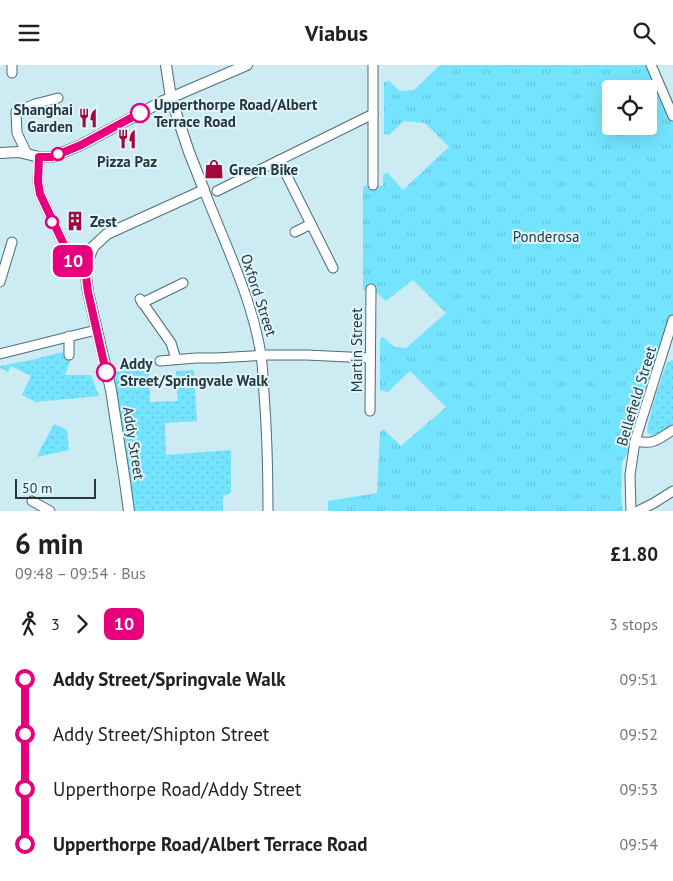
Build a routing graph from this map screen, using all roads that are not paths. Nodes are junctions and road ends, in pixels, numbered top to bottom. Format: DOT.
graph roads {
  1 [pos="166,65"];
  2 [pos="247,65"];
  3 [pos="373,65"];
  4 [pos="651,65"];
  5 [pos="58,98"];
  6 [pos="171,98"];
  7 [pos="373,114"];
  8 [pos="673,116"];
  9 [pos="0,153"];
  10 [pos="27,154"];
  11 [pos="39,157"];
  12 [pos="279,160"];
  13 [pos="373,185"];
  14 [pos="204,190"];
  15 [pos="217,191"];
  16 [pos="311,224"];
  17 [pos="295,232"];
  18 [pos="12,242"];
  19 [pos="333,268"];
  20 [pos="85,269"];
  21 [pos="0,282"];
  22 [pos="183,283"];
  23 [pos="371,289"];
  24 [pos="673,320"];
  25 [pos="96,330"];
  26 [pos="70,336"];
  27 [pos="668,353"];
  28 [pos="0,354"];
  29 [pos="69,355"];
  30 [pos="261,356"];
  31 [pos="370,358"];
  32 [pos="176,359"];
  33 [pos="160,361"];
  34 [pos="370,411"];
  35 [pos="673,430"];
  36 [pos="635,441"];
  37 [pos="673,491"];
  38 [pos="32,501"];
  39 [pos="50,511"];
  40 [pos="128,511"];
  41 [pos="268,511"];
  42 [pos="631,511"];
  43 [pos="638,511"];
  1 -- 6 [label="street, Oxford Street"];
  2 -- 6 [label="street"];
  3 -- 7 [label="street"];
  4 -- 8 [label="street"];
  5 -- 10 [label="street"];
  6 -- 11 [label="street"];
  6 -- 14 [label="street, Oxford Street"];
  7 -- 12 [label="street"];
  7 -- 13 [label="street"];
  9 -- 10 [label="street"];
  10 -- 11 [label="street"];
  11 -- 20 [label="street"];
  12 -- 15 [label="street"];
  12 -- 16 [label="street"];
  14 -- 20 [label="street"];
  14 -- 30 [label="street, Oxford Street"];
  16 -- 17 [label="street"];
  16 -- 19 [label="street"];
  18 -- 21 [label="street"];
  20 -- 25 [label="street, Addy Street"];
  22 -- 32 [label="street"];
  23 -- 31 [label="street, Martin Street"];
  24 -- 27 [label="street, Bellefield Street"];
  25 -- 26 [label="street"];
  25 -- 40 [label="street, Addy Street"];
  26 -- 28 [label="street"];
  26 -- 29 [label="street"];
  27 -- 36 [label="street, Bellefield Street"];
  30 -- 31 [label="street"];
  30 -- 32 [label="street"];
  30 -- 41 [label="street, Oxford Street"];
  31 -- 34 [label="street, Martin Street"];
  32 -- 33 [label="street"];
  35 -- 36 [label="street"];
  36 -- 42 [label="street, Bellefield Street"];
  37 -- 43 [label="street"];
  38 -- 39 [label="street"];
}
